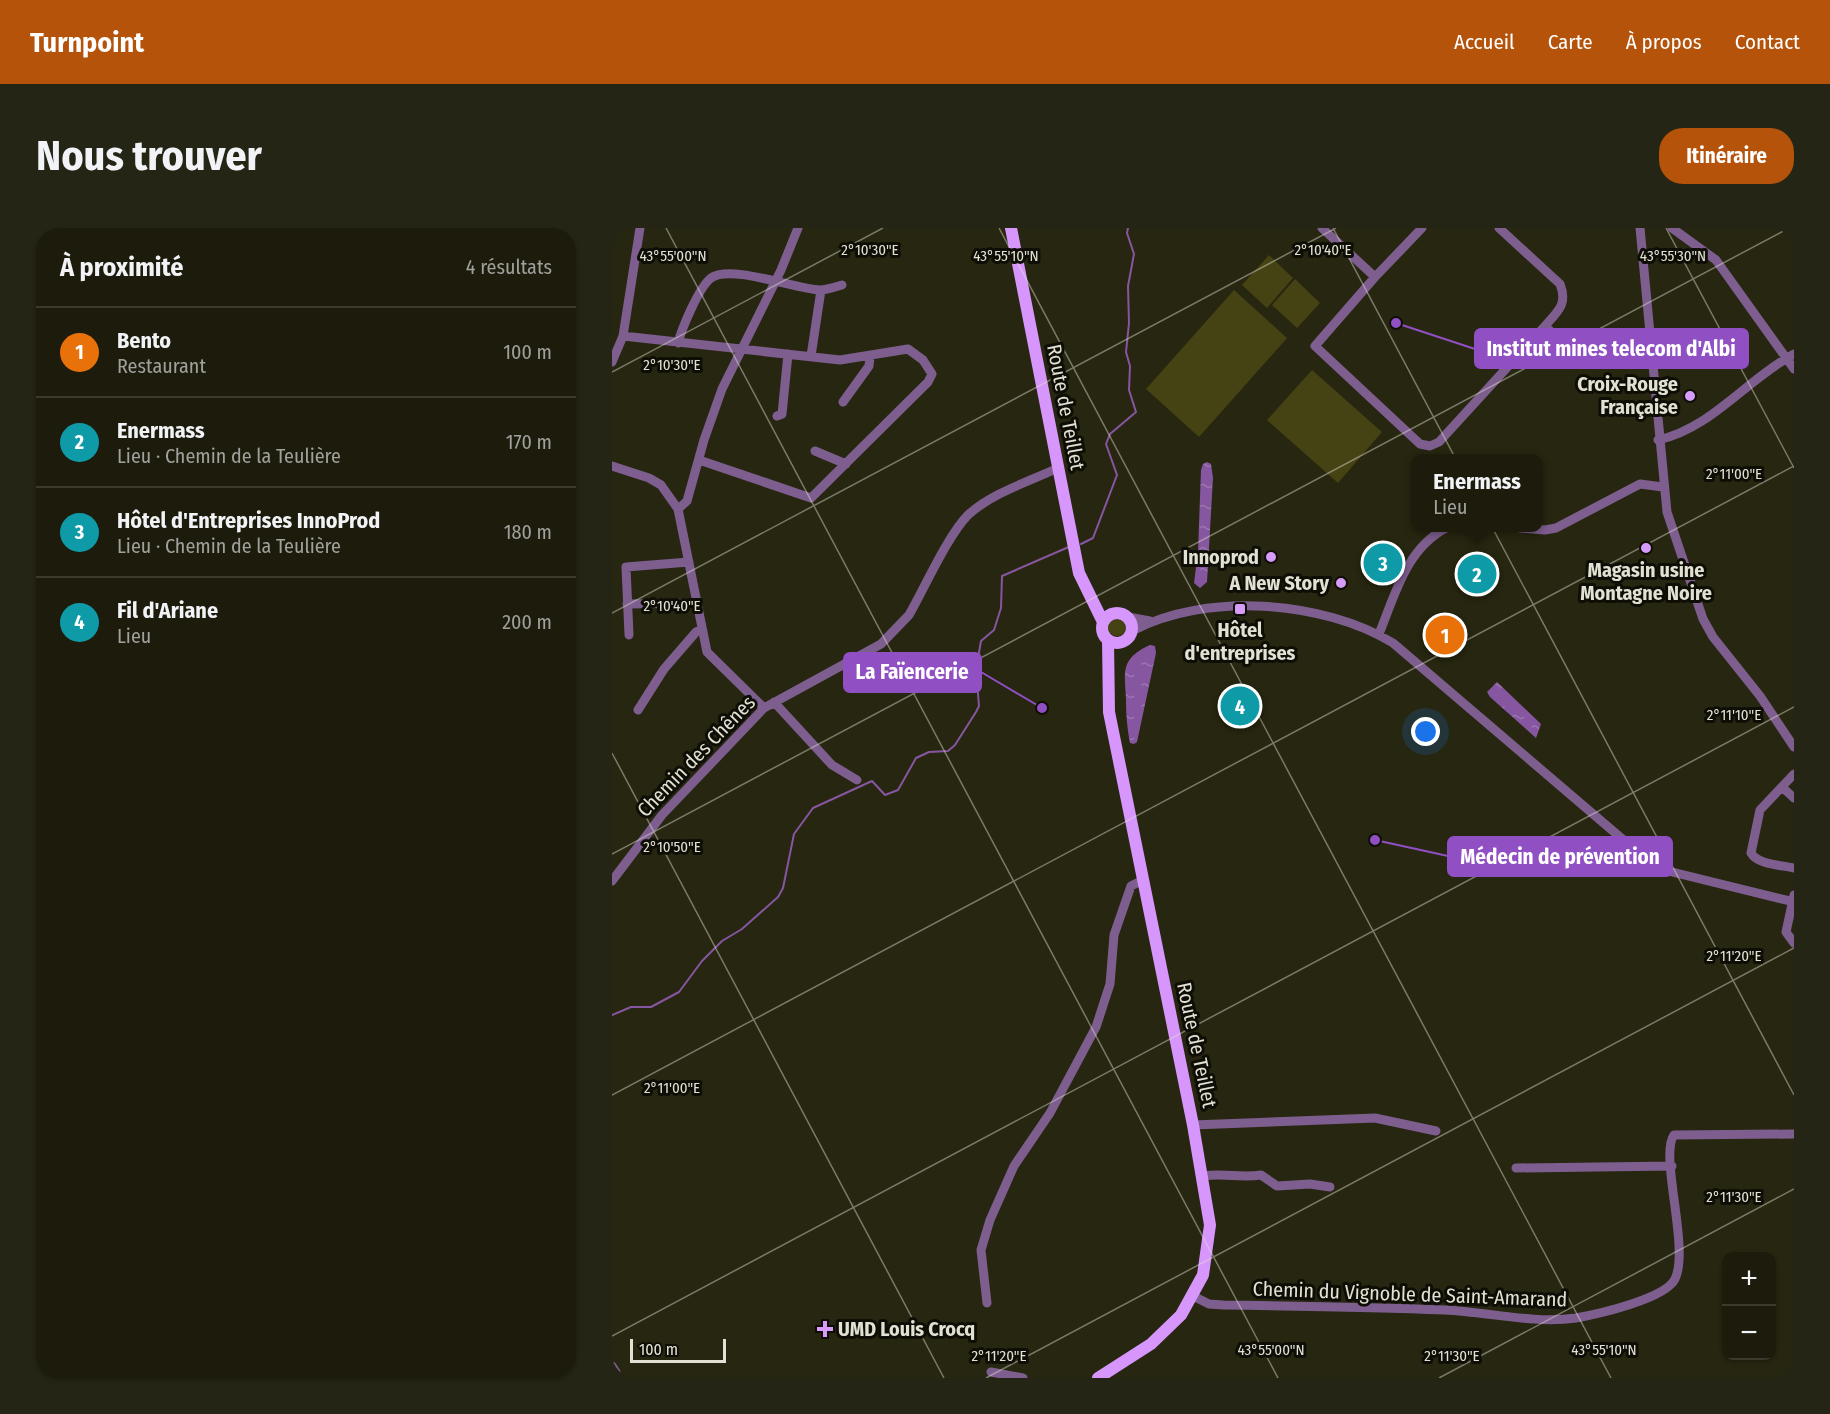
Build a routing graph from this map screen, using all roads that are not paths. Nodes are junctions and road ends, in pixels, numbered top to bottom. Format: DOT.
graph roads {
  1 [pos="640,228"];
  2 [pos="798,228"];
  3 [pos="1011,228"];
  4 [pos="1322,228"];
  5 [pos="1422,228"];
  6 [pos="1499,228"];
  7 [pos="1640,228"];
  8 [pos="1672,228"];
  9 [pos="1374,277"];
  10 [pos="776,281"];
  11 [pos="842,285"];
  12 [pos="821,290"];
  13 [pos="1545,326"];
  14 [pos="623,336"];
  15 [pos="678,343"];
  16 [pos="742,348"];
  17 [pos="1652,351"];
  18 [pos="788,354"];
  19 [pos="811,356"];
  20 [pos="1790,356"];
  21 [pos="870,357"];
  22 [pos="612,362"];
  23 [pos="1794,369"];
  24 [pos="843,402"];
  25 [pos="777,416"];
  26 [pos="1658,440"];
  27 [pos="815,451"];
  28 [pos="699,460"];
  29 [pos="846,464"];
  30 [pos="612,466"];
  31 [pos="1058,468"];
  32 [pos="1663,487"];
  33 [pos="678,509"];
  34 [pos="1543,530"];
  35 [pos="1440,532"];
  36 [pos="689,562"];
  37 [pos="1087,592"];
  38 [pos="697,603"];
  39 [pos="627,604"];
  40 [pos="1114,613"];
  41 [pos="1128,617"];
  42 [pos="1150,621"];
  43 [pos="1103,622"];
  44 [pos="702,629"];
  45 [pos="1132,631"];
  46 [pos="1378,634"];
  47 [pos="629,635"];
  48 [pos="1108,640"];
  49 [pos="1121,643"];
  50 [pos="1107,676"];
  51 [pos="774,702"];
  52 [pos="764,708"];
  53 [pos="638,710"];
  54 [pos="1794,747"];
  55 [pos="1794,774"];
  56 [pos="857,780"];
  57 [pos="1782,787"];
  58 [pos="1794,798"];
  59 [pos="1793,869"];
  60 [pos="1143,880"];
  61 [pos="612,881"];
  62 [pos="1794,900"];
  63 [pos="1794,943"];
  64 [pos="1193,1125"];
  65 [pos="1436,1131"];
  66 [pos="1794,1134"];
  67 [pos="1672,1166"];
  68 [pos="1515,1168"];
  69 [pos="1203,1176"];
  70 [pos="1330,1187"];
  71 [pos="1193,1296"];
  72 [pos="987,1303"];
  73 [pos="991,1372"];
  74 [pos="1023,1378"];
  75 [pos="1098,1378"];
  1 -- 14 [label="street"];
  2 -- 10 [label="street"];
  3 -- 31 [label="main road, Route de Teillet"];
  4 -- 9 [label="street"];
  5 -- 9 [label="street"];
  6 -- 13 [label="street"];
  7 -- 17 [label="street"];
  8 -- 20 [label="street"];
  9 -- 13 [label="street"];
  10 -- 12 [label="street"];
  10 -- 15 [label="street"];
  10 -- 16 [label="street"];
  11 -- 12 [label="street"];
  12 -- 19 [label="street"];
  13 -- 17 [label="street"];
  14 -- 15 [label="street"];
  14 -- 22 [label="street"];
  15 -- 16 [label="street"];
  16 -- 18 [label="street"];
  16 -- 28 [label="street"];
  17 -- 26 [label="street"];
  18 -- 19 [label="street"];
  18 -- 25 [label="street"];
  19 -- 21 [label="street"];
  20 -- 23 [label="street"];
  20 -- 26 [label="street"];
  21 -- 24 [label="street"];
  21 -- 29 [label="street"];
  26 -- 32 [label="street"];
  27 -- 29 [label="street"];
  28 -- 29 [label="street"];
  28 -- 33 [label="street"];
  30 -- 33 [label="street"];
  31 -- 37 [label="main road, Route de Teillet"];
  31 -- 51 [label="street, Chemin des Chênes"];
  32 -- 34 [label="street"];
  32 -- 54 [label="street"];
  33 -- 36 [label="street"];
  35 -- 46 [label="street"];
  36 -- 38 [label="street"];
  36 -- 39 [label="street"];
  37 -- 40 [label="main road"];
  37 -- 43 [label="main road, Route de Teillet"];
  38 -- 39 [label="street"];
  38 -- 44 [label="street"];
  39 -- 47 [label="street"];
  40 -- 41 [label="main road"];
  40 -- 43 [label="main road"];
  41 -- 42 [label="street"];
  41 -- 45 [label="main road"];
  42 -- 45 [label="street"];
  42 -- 46 [label="street"];
  43 -- 48 [label="main road"];
  44 -- 52 [label="street"];
  44 -- 53 [label="street"];
  45 -- 49 [label="main road"];
  46 -- 62 [label="street"];
  48 -- 49 [label="main road"];
  48 -- 50 [label="main road, Route de Teillet"];
  49 -- 50 [label="main road, Route de Teillet"];
  50 -- 60 [label="main road, Route de Teillet"];
  51 -- 52 [label="street, Chemin des Chênes"];
  51 -- 56 [label="street"];
  52 -- 61 [label="street, Chemin des Chênes"];
  55 -- 57 [label="street"];
  57 -- 58 [label="street"];
  57 -- 59 [label="street"];
  60 -- 64 [label="main road, Route de Teillet"];
  60 -- 72 [label="street"];
  62 -- 63 [label="street"];
  64 -- 65 [label="street"];
  64 -- 69 [label="main road, Route de Teillet"];
  66 -- 67 [label="street, Chemin du Vignoble de Saint-Amarand"];
  67 -- 68 [label="street"];
  67 -- 71 [label="street, Chemin du Vignoble de Saint-Amarand"];
  69 -- 70 [label="street"];
  69 -- 71 [label="main road, Route de Teillet"];
  71 -- 75 [label="main road, Route de Teillet"];
  73 -- 74 [label="street"];
}
